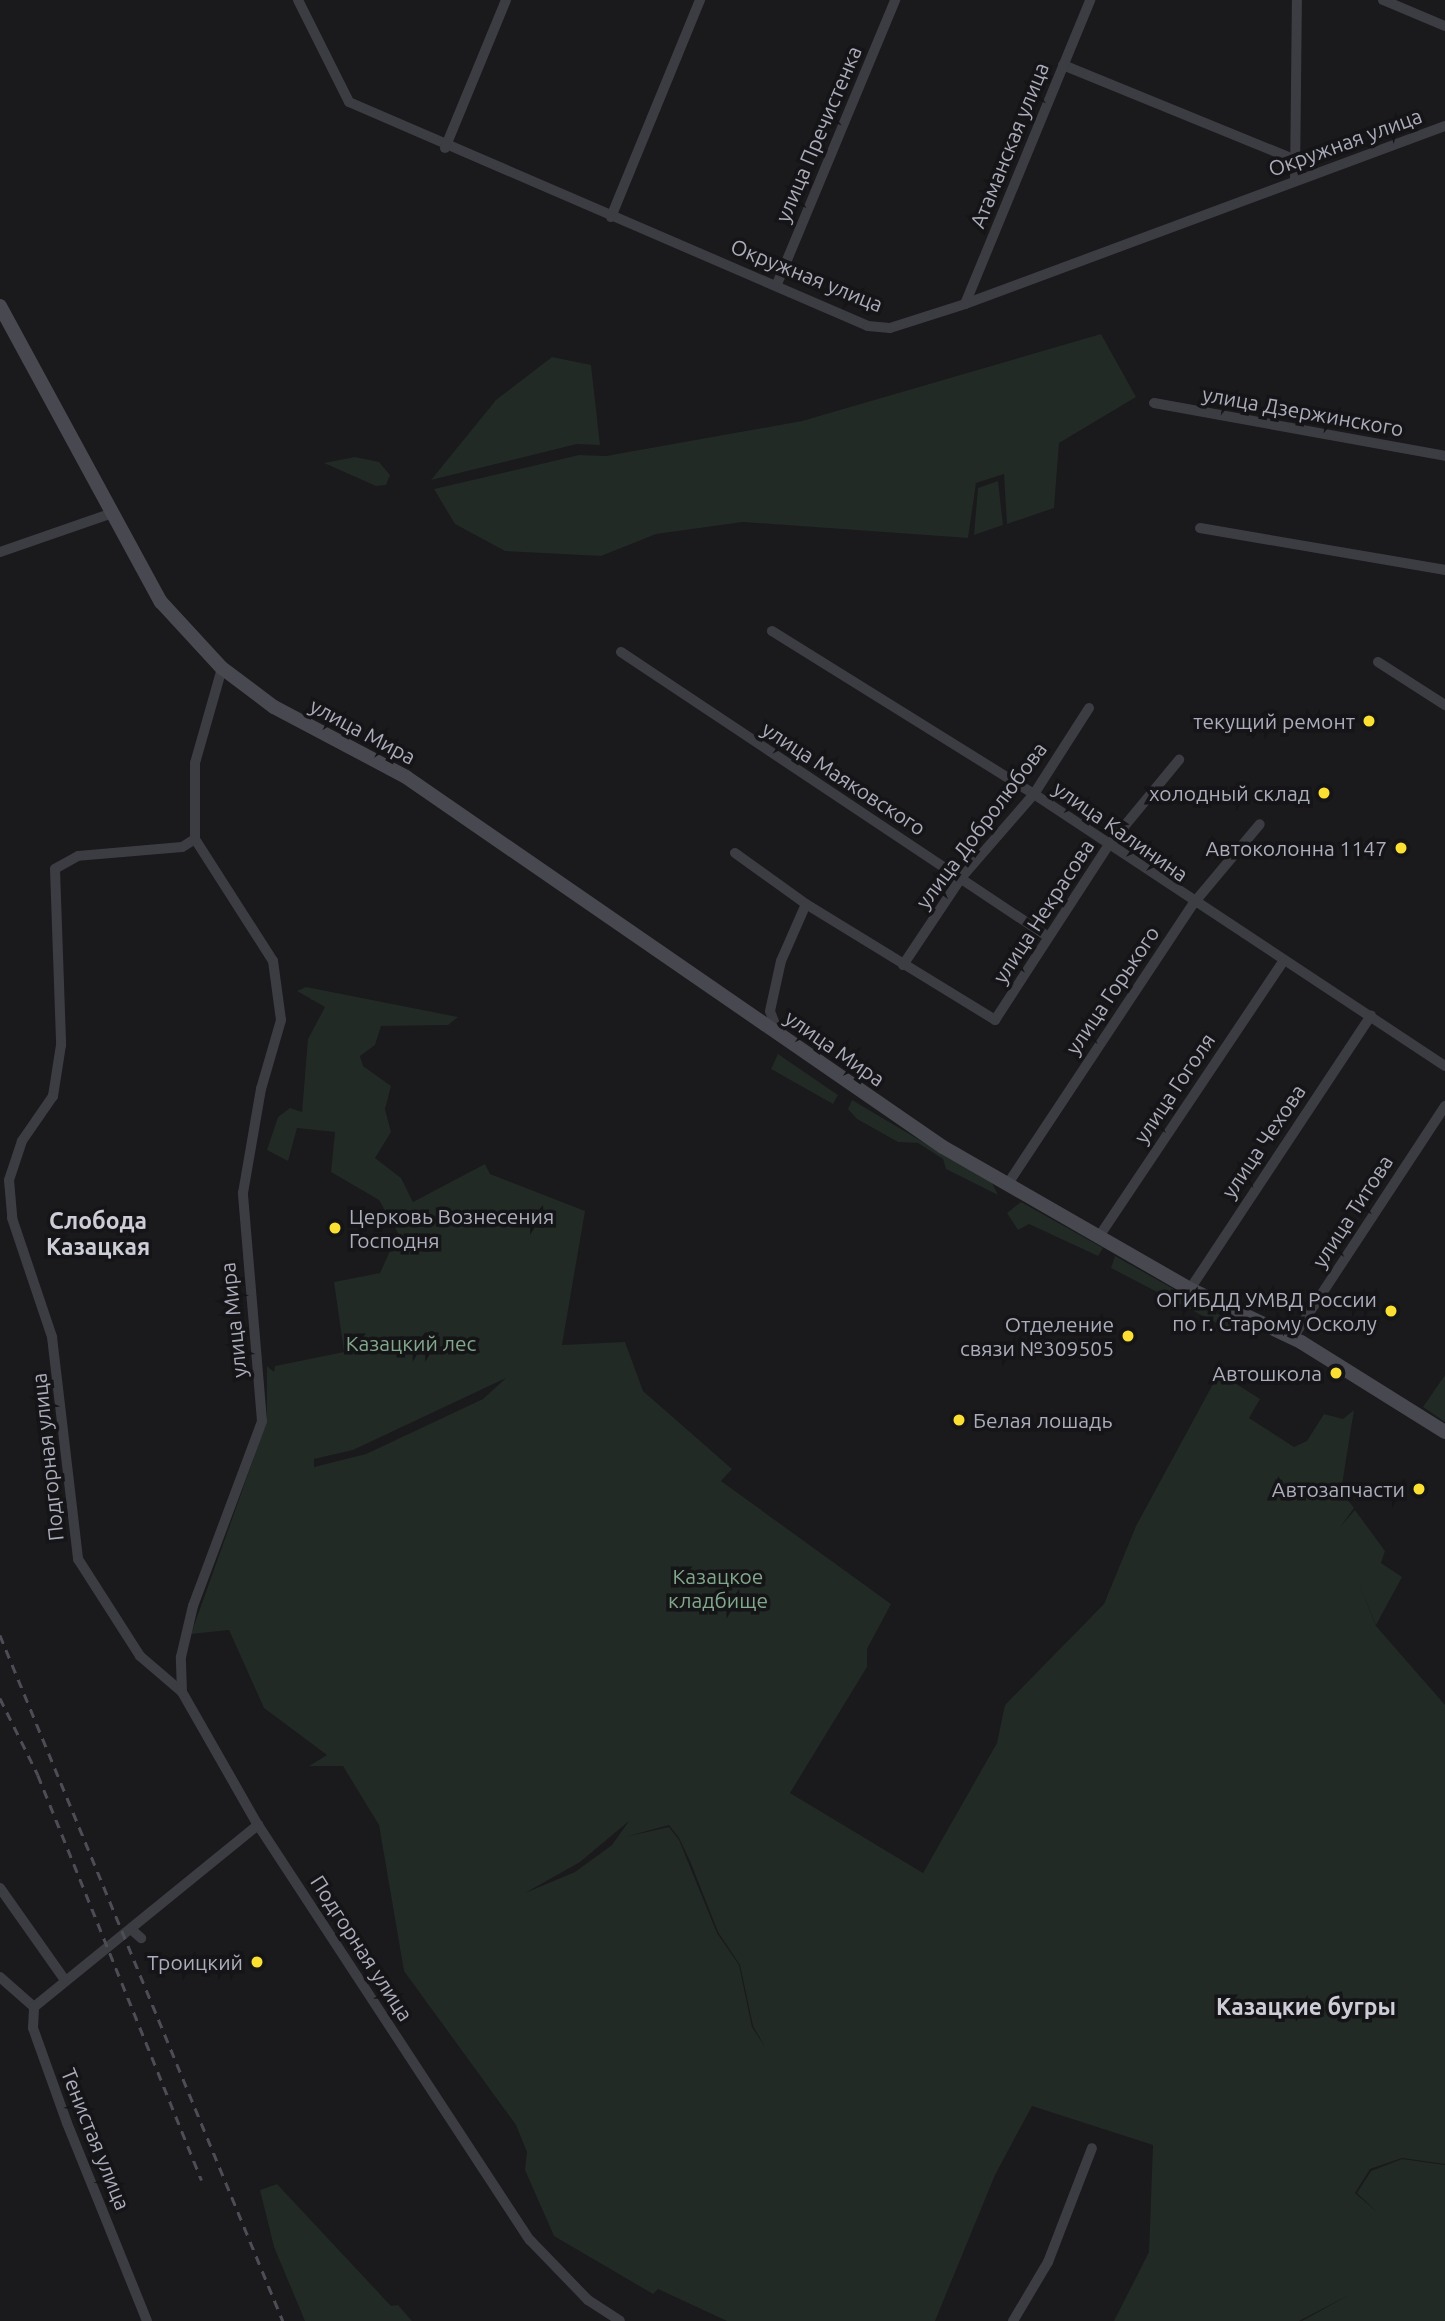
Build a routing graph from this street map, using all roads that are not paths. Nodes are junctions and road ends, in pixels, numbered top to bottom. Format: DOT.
graph roads {
  1 [pos="298,0"];
  2 [pos="309,0"];
  3 [pos="506,0"];
  4 [pos="700,0"];
  5 [pos="895,0"];
  6 [pos="1090,0"];
  7 [pos="1297,0"];
  8 [pos="1383,0"];
  9 [pos="304,11"];
  10 [pos="1445,26"];
  11 [pos="1063,65"];
  12 [pos="1445,126"];
  13 [pos="445,148"];
  14 [pos="1291,158"];
  15 [pos="1295,181"];
  16 [pos="611,217"];
  17 [pos="777,284"];
  18 [pos="965,304"];
  19 [pos="0,306"];
  20 [pos="1154,402"];
  21 [pos="1445,456"];
  22 [pos="110,514"];
  23 [pos="1200,528"];
  24 [pos="0,552"];
  25 [pos="1445,570"];
  26 [pos="772,631"];
  27 [pos="621,652"];
  28 [pos="1378,662"];
  29 [pos="222,668"];
  30 [pos="1445,705"];
  31 [pos="1089,708"];
  32 [pos="1179,760"];
  33 [pos="1034,794"];
  34 [pos="1260,824"];
  35 [pos="195,839"];
  36 [pos="1108,846"];
  37 [pos="735,853"];
  38 [pos="961,878"];
  39 [pos="806,904"];
  40 [pos="1193,904"];
  41 [pos="1048,936"];
  42 [pos="1283,962"];
  43 [pos="903,965"];
  44 [pos="1371,1017"];
  45 [pos="779,1036"];
  46 [pos="1445,1066"];
  47 [pos="1445,1106"];
  48 [pos="1007,1185"];
  49 [pos="1098,1238"];
  50 [pos="1190,1289"];
  51 [pos="1292,1339"];
  52 [pos="1445,1432"];
  53 [pos="181,1692"];
  54 [pos="258,1825"];
  55 [pos="0,1888"];
  56 [pos="0,1977"];
  57 [pos="65,1980"];
  58 [pos="34,2007"];
  59 [pos="1092,2148"];
  60 [pos="148,2321"];
  61 [pos="620,2321"];
  62 [pos="1013,2321"];
  1 -- 9 [label="street, Окружная улица"];
  2 -- 9 [label="street"];
  3 -- 13 [label="street"];
  4 -- 16 [label="street"];
  5 -- 17 [label="street, улица Пречистенка"];
  6 -- 11 [label="street, Атаманская улица"];
  7 -- 14 [label="street"];
  8 -- 10 [label="street"];
  9 -- 13 [label="street, Окружная улица"];
  11 -- 14 [label="street"];
  11 -- 18 [label="street, Атаманская улица"];
  12 -- 15 [label="street, Окружная улица"];
  13 -- 16 [label="street, Окружная улица"];
  14 -- 15 [label="street"];
  15 -- 18 [label="street, Окружная улица"];
  16 -- 17 [label="street, Окружная улица"];
  17 -- 18 [label="street, Окружная улица"];
  19 -- 22 [label="main road, улица Мира"];
  20 -- 21 [label="street, улица Дзержинского"];
  22 -- 24 [label="street"];
  22 -- 29 [label="main road, улица Мира"];
  23 -- 25 [label="street"];
  26 -- 33 [label="street, улица Калинина"];
  27 -- 38 [label="street, улица Маяковского"];
  28 -- 30 [label="street"];
  29 -- 35 [label="street"];
  29 -- 45 [label="main road, улица Мира"];
  31 -- 33 [label="street, улица Добролюбова"];
  32 -- 36 [label="street, улица Некрасова"];
  33 -- 36 [label="street, улица Калинина"];
  33 -- 38 [label="street, улица Добролюбова"];
  34 -- 40 [label="street, улица Горького"];
  35 -- 53 [label="street, улица Мира"];
  35 -- 53 [label="street, Подгорная улица"];
  36 -- 40 [label="street, улица Калинина"];
  36 -- 41 [label="street, улица Некрасова"];
  37 -- 39 [label="street"];
  38 -- 41 [label="street, улица Маяковского"];
  38 -- 43 [label="street, улица Добролюбова"];
  39 -- 43 [label="street"];
  39 -- 45 [label="street"];
  40 -- 42 [label="street, улица Калинина"];
  40 -- 48 [label="street, улица Горького"];
  41 -- 43 [label="street, улица Некрасова"];
  42 -- 44 [label="street, улица Калинина"];
  42 -- 49 [label="street, улица Гоголя"];
  44 -- 46 [label="street, улица Калинина"];
  44 -- 50 [label="street, улица Чехова"];
  45 -- 48 [label="main road, улица Мира"];
  47 -- 51 [label="street, улица Титова"];
  48 -- 49 [label="main road, улица Мира"];
  49 -- 50 [label="main road, улица Мира"];
  50 -- 51 [label="main road, улица Мира"];
  51 -- 52 [label="main road, улица Мира"];
  53 -- 54 [label="street, Подгорная улица"];
  54 -- 57 [label="street"];
  54 -- 61 [label="street, Подгорная улица"];
  55 -- 57 [label="street"];
  56 -- 58 [label="street"];
  57 -- 58 [label="street"];
  58 -- 60 [label="street, Тенистая улица"];
  59 -- 62 [label="street"];
}
